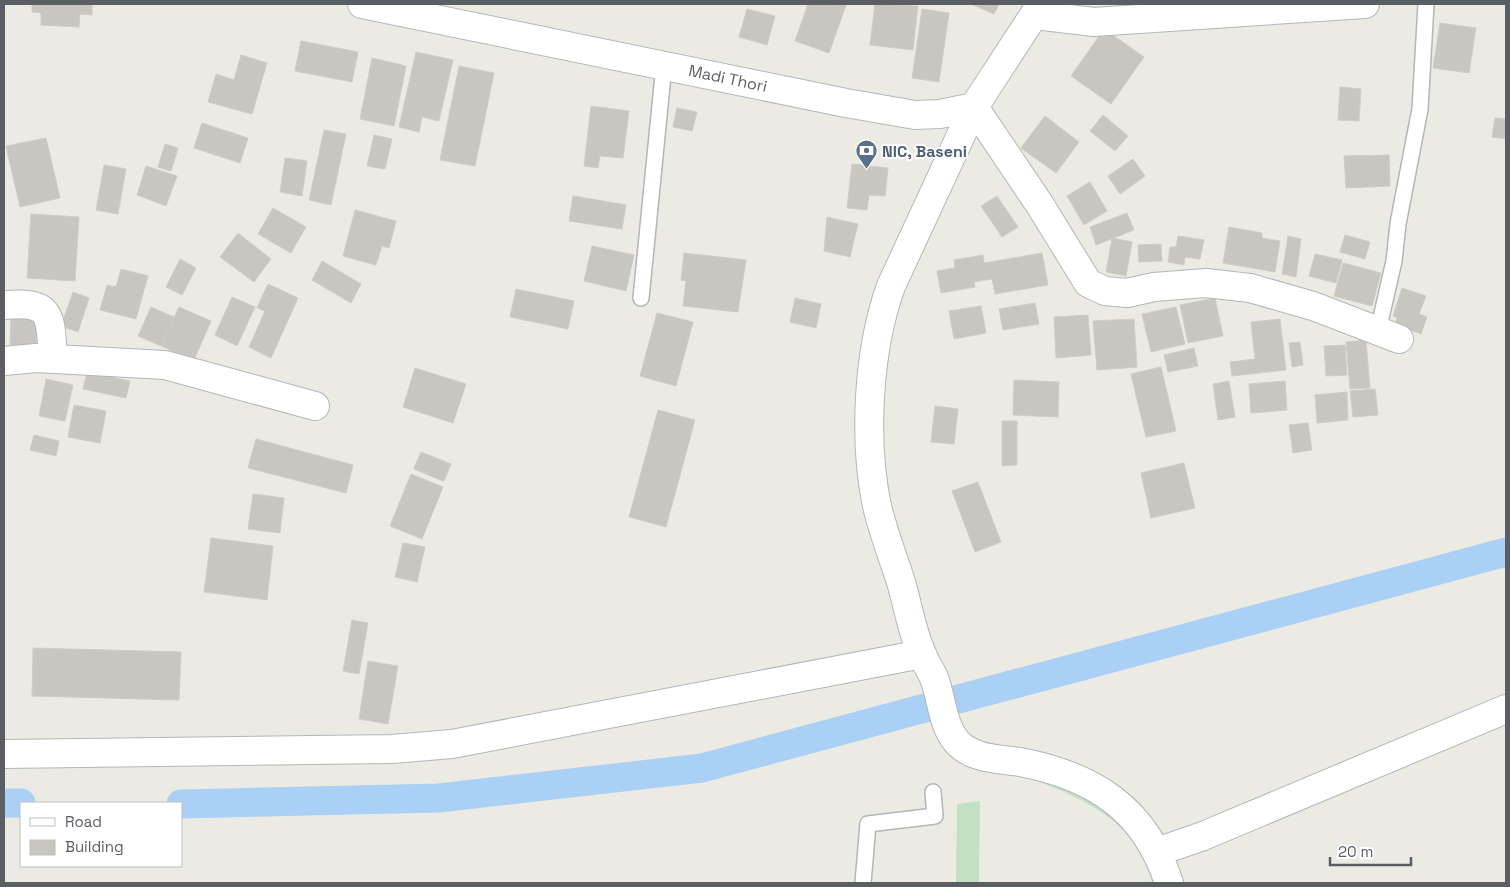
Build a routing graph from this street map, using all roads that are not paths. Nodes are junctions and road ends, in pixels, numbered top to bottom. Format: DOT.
graph roads {
  1 [pos="362,4"];
  2 [pos="1365,4"];
  3 [pos="1426,4"];
  4 [pos="1038,10"];
  5 [pos="664,65"];
  6 [pos="974,107"];
  7 [pos="641,298"];
  8 [pos="4,305"];
  9 [pos="1389,335"];
  10 [pos="54,359"];
  11 [pos="4,361"];
  12 [pos="315,406"];
  13 [pos="922,654"];
  14 [pos="1506,709"];
  15 [pos="4,754"];
  16 [pos="933,792"];
  17 [pos="1157,852"];
  18 [pos="863,883"];
  19 [pos="1169,883"];
  1 -- 5 [label="street, Madi Thori"];
  2 -- 4 [label="street"];
  3 -- 9 [label="lane"];
  4 -- 6 [label="street"];
  5 -- 6 [label="street, Madi Thori"];
  5 -- 7 [label="lane"];
  6 -- 9 [label="street"];
  6 -- 13 [label="street"];
  8 -- 10 [label="street"];
  10 -- 11 [label="street"];
  10 -- 12 [label="street"];
  13 -- 15 [label="street"];
  13 -- 17 [label="street"];
  14 -- 17 [label="street"];
  16 -- 18 [label="lane"];
  17 -- 19 [label="street"];
}
